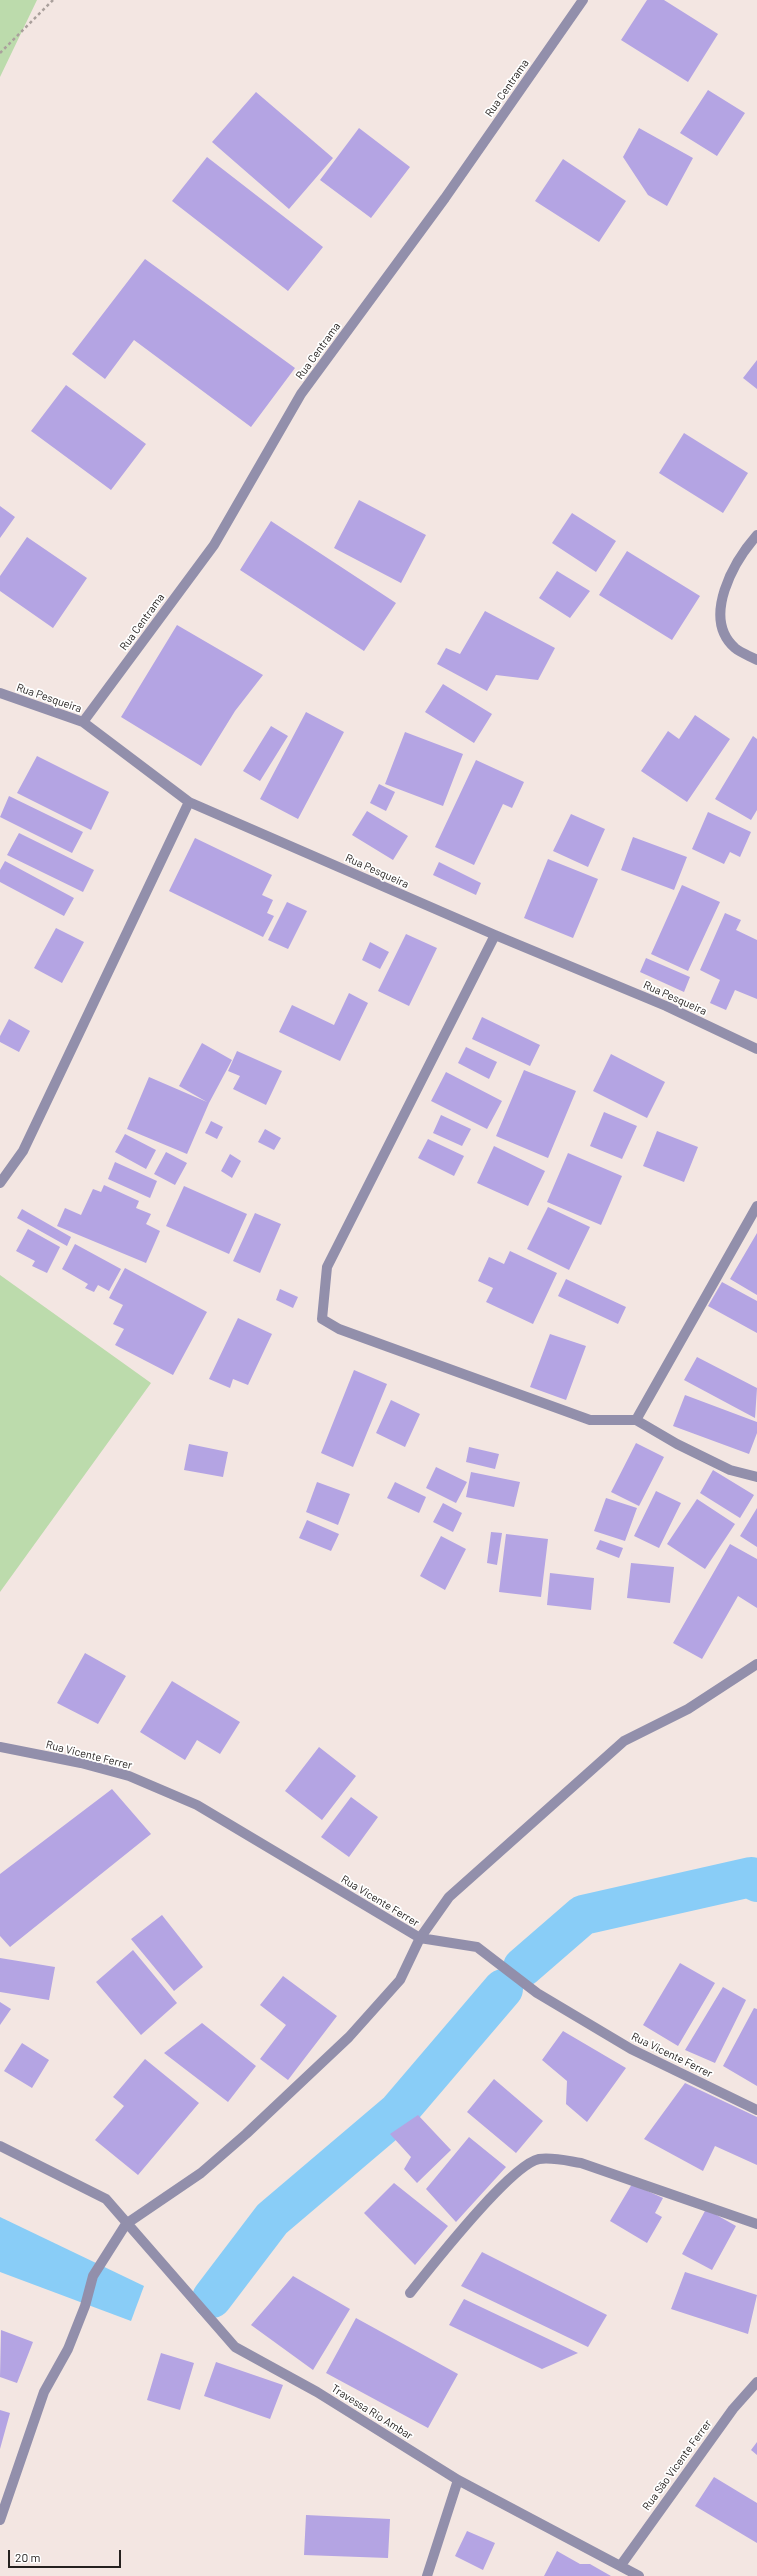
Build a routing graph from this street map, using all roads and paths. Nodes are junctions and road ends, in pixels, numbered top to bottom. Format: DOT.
graph roads {
  1 [pos="53,0"];
  2 [pos="583,0"];
  3 [pos="0,53"];
  4 [pos="757,535"];
  5 [pos="757,660"];
  6 [pos="0,693"];
  7 [pos="83,722"];
  8 [pos="189,802"];
  9 [pos="495,935"];
  10 [pos="757,1049"];
  11 [pos="0,1183"];
  12 [pos="757,1206"];
  13 [pos="636,1420"];
  14 [pos="757,1477"];
  15 [pos="757,1664"];
  16 [pos="0,1747"];
  17 [pos="420,1938"];
  18 [pos="757,2110"];
  19 [pos="0,2146"];
  20 [pos="126,2224"];
  21 [pos="757,2224"];
  22 [pos="410,2293"];
  23 [pos="757,2382"];
  24 [pos="458,2480"];
  25 [pos="0,2520"];
  26 [pos="621,2565"];
  27 [pos="426,2576"];
  28 [pos="639,2576"];
  1 -- 3 [label="path"];
  2 -- 7 [label="street, Rua Centrama"];
  4 -- 5 [label="street"];
  6 -- 7 [label="street, Rua Pesqueira"];
  7 -- 8 [label="street, Rua Pesqueira"];
  8 -- 9 [label="street, Rua Pesqueira"];
  8 -- 11 [label="street"];
  9 -- 10 [label="street, Rua Pesqueira"];
  9 -- 13 [label="street"];
  12 -- 13 [label="street"];
  13 -- 14 [label="street"];
  15 -- 17 [label="street"];
  16 -- 17 [label="street, Rua Vicente Ferrer"];
  17 -- 18 [label="street, Rua Vicente Ferrer"];
  17 -- 20 [label="street"];
  19 -- 20 [label="street, Travessa Rio Ambar"];
  20 -- 24 [label="street, Travessa Rio Ambar"];
  20 -- 25 [label="street"];
  21 -- 22 [label="street"];
  23 -- 26 [label="street, Rua São Vicente Ferrer"];
  24 -- 26 [label="street, Travessa Rio Ambar"];
  24 -- 27 [label="street"];
  26 -- 28 [label="street, Travessa Rio Ambar"];
}
